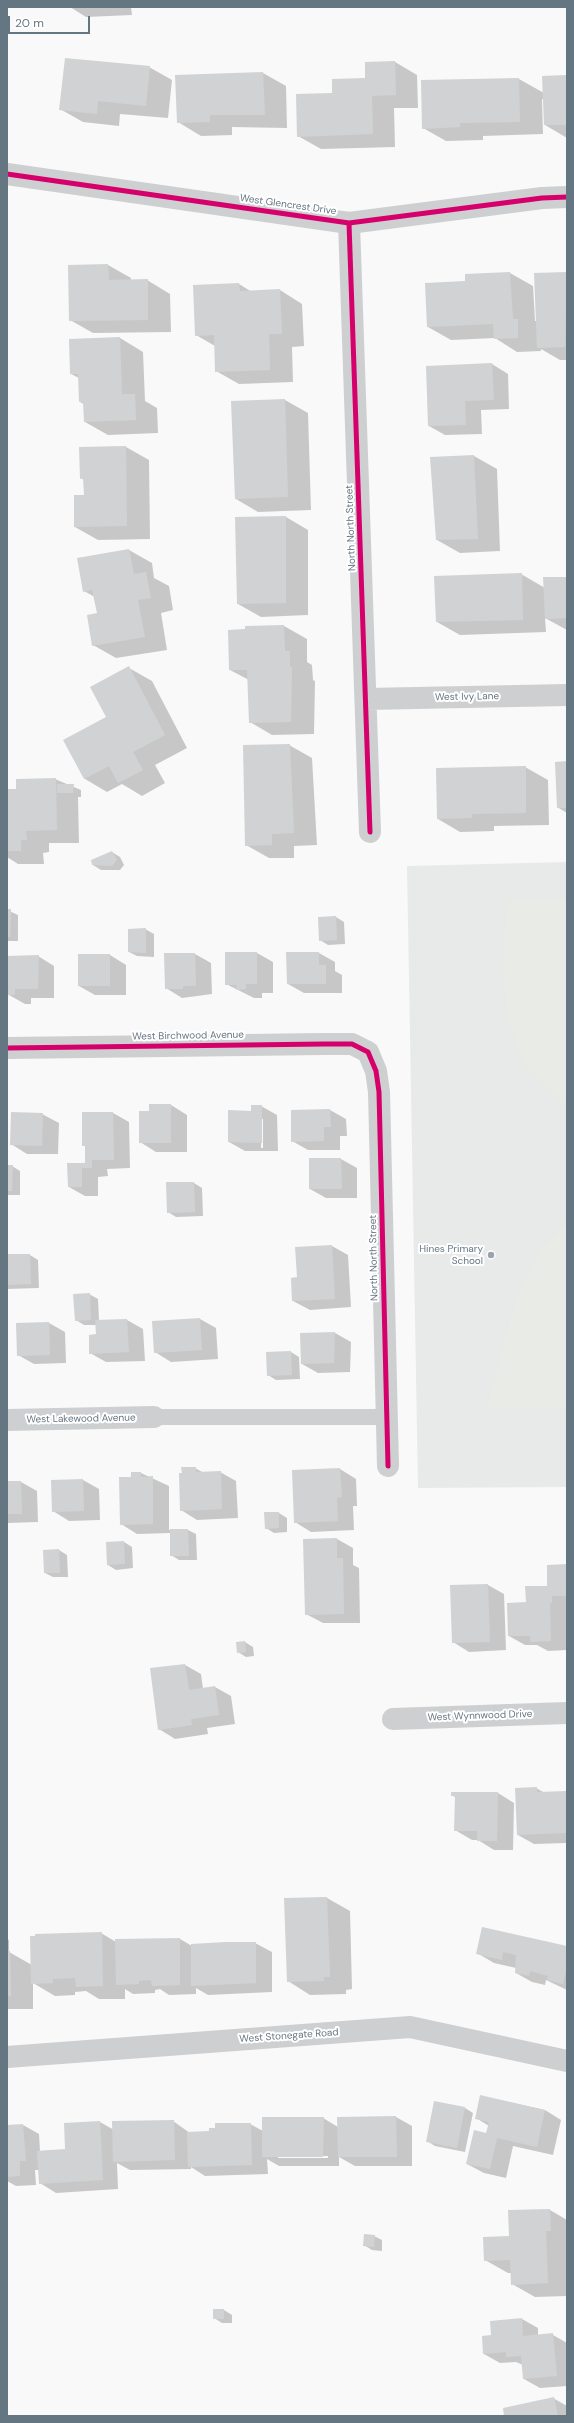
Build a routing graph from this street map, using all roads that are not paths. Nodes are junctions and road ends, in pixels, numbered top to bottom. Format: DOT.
graph roads {
  1 [pos="7,174"];
  2 [pos="567,197"];
  3 [pos="349,223"];
  4 [pos="567,695"];
  5 [pos="366,699"];
  6 [pos="370,832"];
  7 [pos="7,1048"];
  8 [pos="368,1052"];
  9 [pos="154,1417"];
  10 [pos="387,1417"];
  11 [pos="7,1420"];
  12 [pos="388,1466"];
  13 [pos="567,1713"];
  14 [pos="393,1719"];
  15 [pos="7,2057"];
  16 [pos="567,2061"];
  1 -- 3 [label="street, West Glencrest Drive"];
  2 -- 3 [label="street, West Glencrest Drive"];
  3 -- 5 [label="street, North North Street"];
  4 -- 5 [label="street, West Ivy Lane"];
  5 -- 6 [label="street, North North Street"];
  7 -- 8 [label="street, West Birchwood Avenue"];
  8 -- 10 [label="street, North North Street"];
  9 -- 10 [label="lane"];
  9 -- 11 [label="street, West Lakewood Avenue"];
  10 -- 12 [label="street, North North Street"];
  13 -- 14 [label="street, West Wynnwood Drive"];
  15 -- 16 [label="street, West Stonegate Road"];
}
